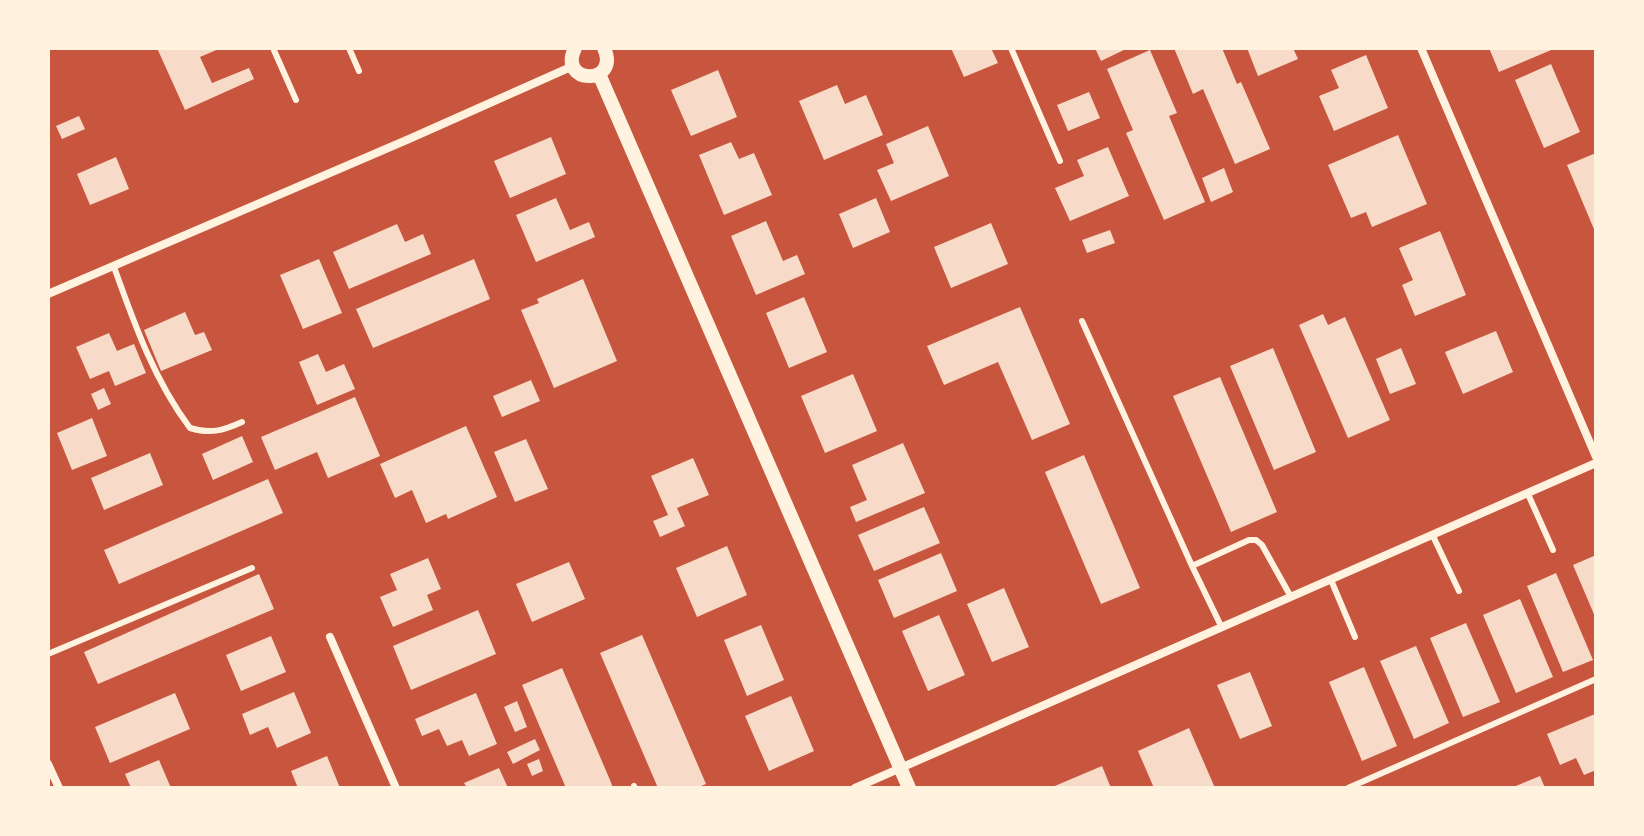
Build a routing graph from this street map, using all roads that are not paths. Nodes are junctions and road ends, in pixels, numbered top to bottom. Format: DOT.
graph roads {
  1 [pos="273,48"];
  2 [pos="349,48"];
  3 [pos="575,48"];
  4 [pos="1011,48"];
  5 [pos="1421,48"];
  6 [pos="608,49"];
  7 [pos="573,66"];
  8 [pos="359,71"];
  9 [pos="599,74"];
  10 [pos="296,100"];
  11 [pos="1060,161"];
  12 [pos="114,267"];
  13 [pos="48,294"];
  14 [pos="1082,321"];
  15 [pos="242,422"];
  16 [pos="1596,457"];
  17 [pos="1596,463"];
  18 [pos="1528,494"];
  19 [pos="1433,536"];
  20 [pos="1553,550"];
  21 [pos="1192,566"];
  22 [pos="252,568"];
  23 [pos="1331,580"];
  24 [pos="1459,591"];
  25 [pos="1291,597"];
  26 [pos="1222,628"];
  27 [pos="330,637"];
  28 [pos="1355,637"];
  29 [pos="48,654"];
  30 [pos="1596,679"];
  31 [pos="48,764"];
  32 [pos="900,769"];
  33 [pos="59,788"];
  34 [pos="396,788"];
  35 [pos="855,788"];
  36 [pos="909,788"];
  37 [pos="1348,788"];
  1 -- 10 [label="lane"];
  2 -- 8 [label="lane"];
  3 -- 7 [label="street"];
  4 -- 11 [label="lane"];
  5 -- 16 [label="street"];
  6 -- 9 [label="street"];
  7 -- 9 [label="street"];
  7 -- 12 [label="street"];
  9 -- 32 [label="street"];
  12 -- 13 [label="street"];
  12 -- 15 [label="lane"];
  14 -- 21 [label="lane"];
  17 -- 18 [label="street"];
  18 -- 19 [label="street"];
  18 -- 20 [label="lane"];
  19 -- 23 [label="street"];
  19 -- 24 [label="lane"];
  21 -- 25 [label="lane"];
  21 -- 26 [label="lane"];
  22 -- 29 [label="lane"];
  23 -- 25 [label="street"];
  23 -- 28 [label="lane"];
  25 -- 26 [label="street"];
  26 -- 32 [label="street"];
  27 -- 34 [label="street"];
  30 -- 37 [label="lane"];
  31 -- 33 [label="street"];
  32 -- 35 [label="street"];
  32 -- 36 [label="street"];
}
